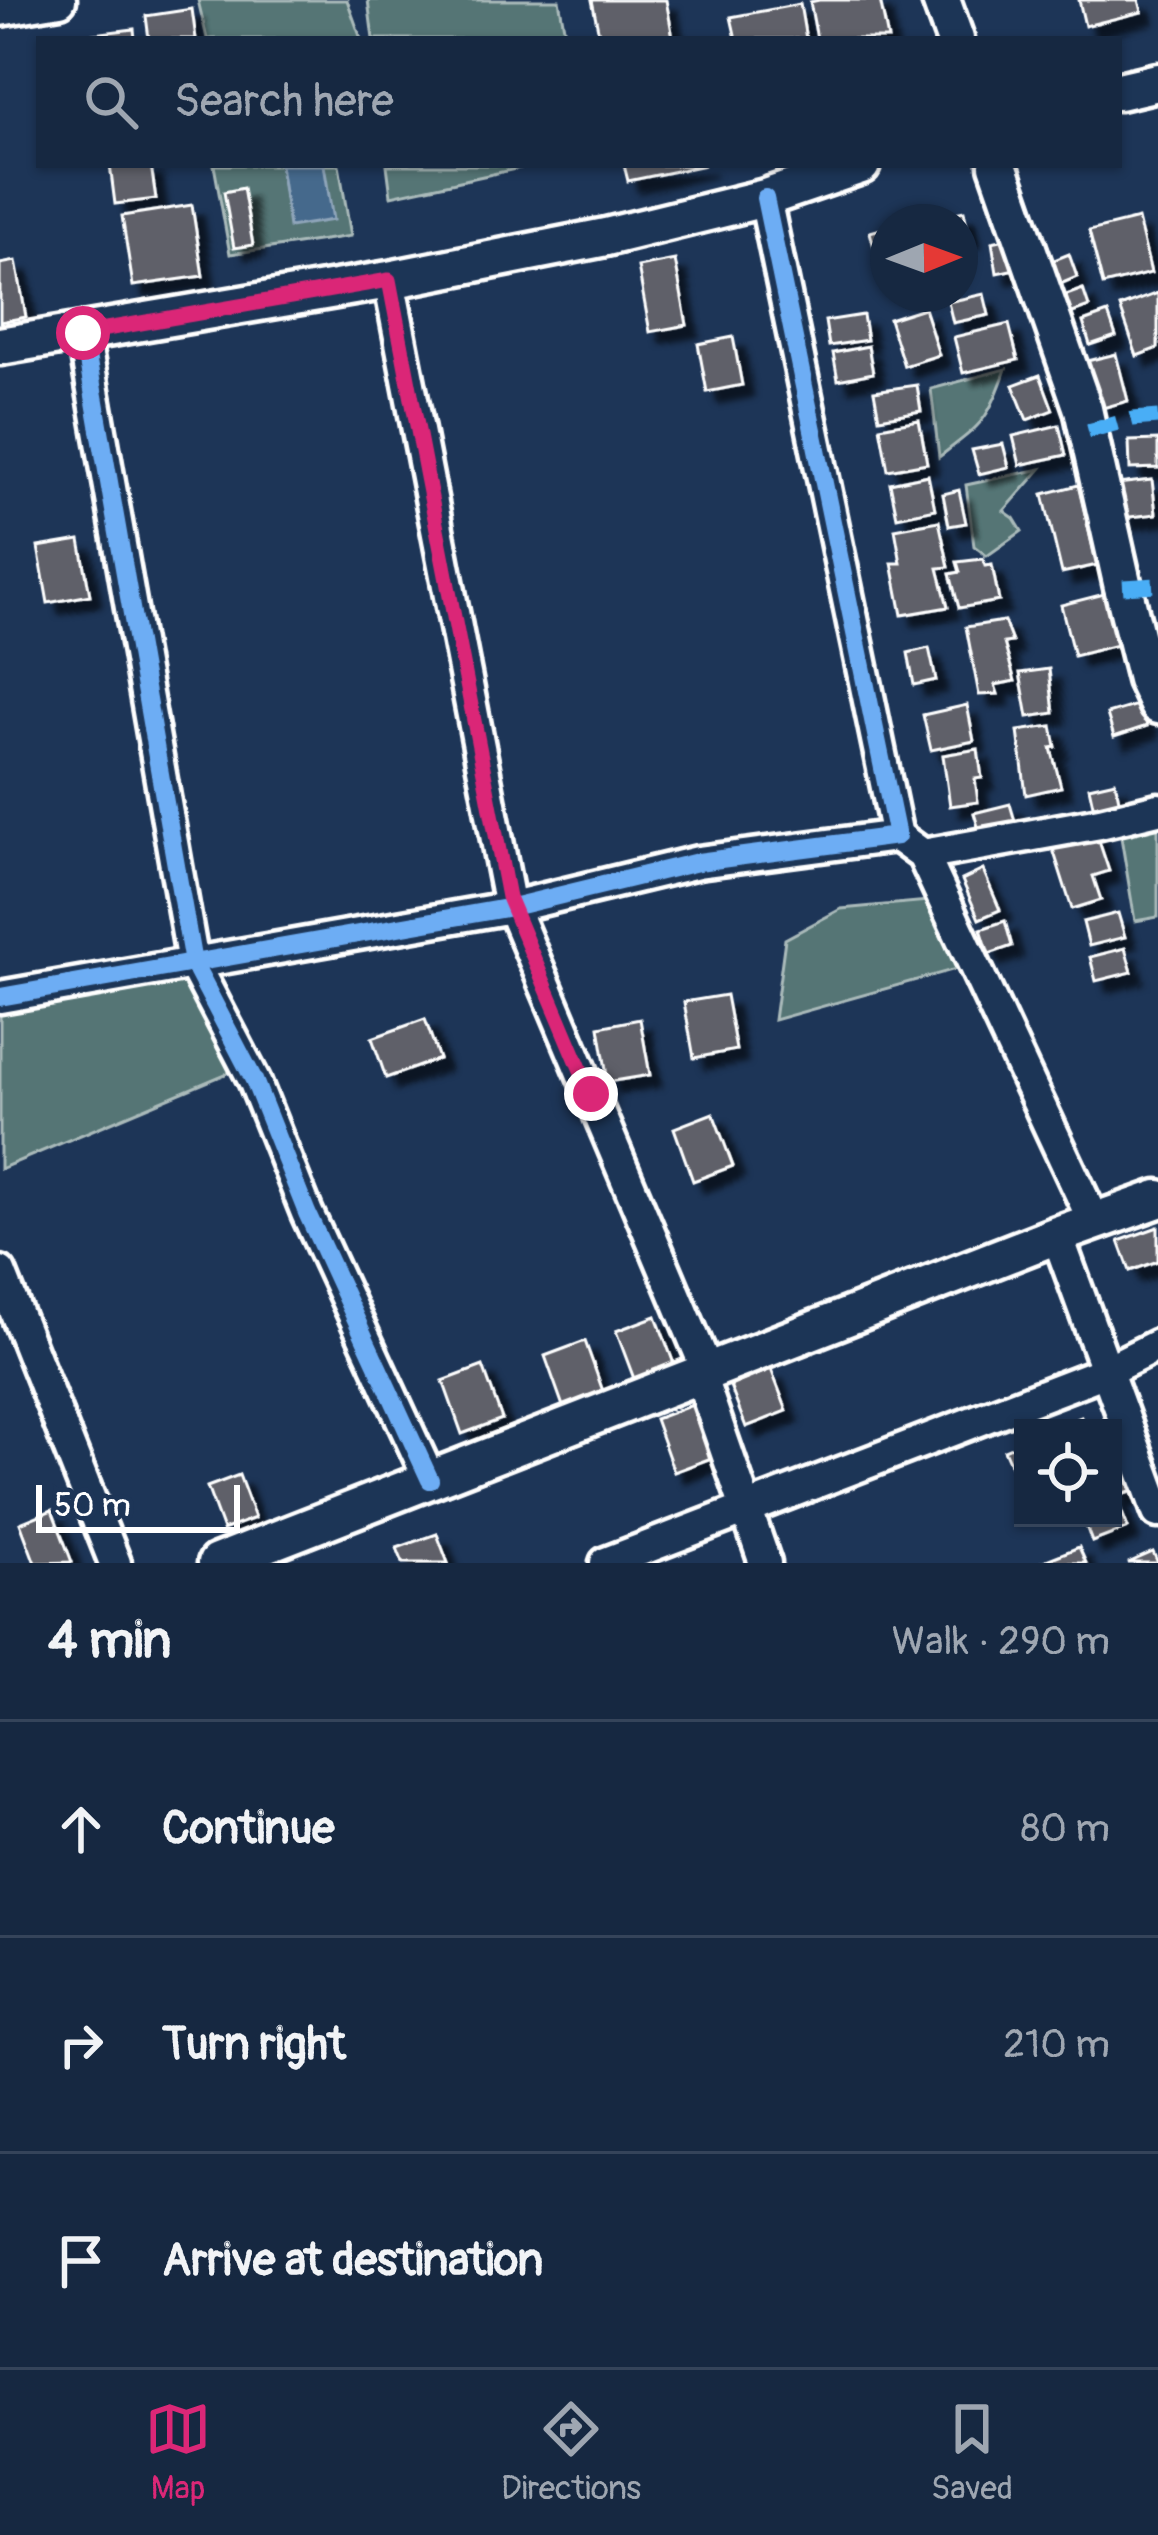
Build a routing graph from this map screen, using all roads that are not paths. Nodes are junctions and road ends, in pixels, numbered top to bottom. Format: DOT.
graph roads {
  1 [pos="60,0"];
  2 [pos="941,0"];
  3 [pos="0,10"];
  4 [pos="954,36"];
  5 [pos="1158,82"];
  6 [pos="1122,90"];
  7 [pos="852,168"];
  8 [pos="999,168"];
  9 [pos="765,198"];
  10 [pos="389,280"];
  11 [pos="83,333"];
  12 [pos="0,346"];
  13 [pos="1156,697"];
  14 [pos="1158,809"];
  15 [pos="897,836"];
  16 [pos="923,855"];
  17 [pos="512,907"];
  18 [pos="193,962"];
  19 [pos="0,997"];
  20 [pos="1158,1198"];
  21 [pos="1094,1222"];
  22 [pos="1057,1235"];
  23 [pos="0,1272"];
  24 [pos="1158,1346"];
  25 [pos="1106,1371"];
  26 [pos="704,1373"];
  27 [pos="430,1480"];
  28 [pos="747,1509"];
  29 [pos="1158,1513"];
  30 [pos="115,1563"];
  31 [pos="217,1563"];
  32 [pos="606,1563"];
  33 [pos="765,1563"];
  1 -- 3 [label="street"];
  2 -- 4 [label="street"];
  5 -- 6 [label="street"];
  7 -- 9 [label="street"];
  8 -- 13 [label="street"];
  9 -- 10 [label="street"];
  9 -- 15 [label="street"];
  10 -- 11 [label="street"];
  10 -- 17 [label="street"];
  11 -- 12 [label="street"];
  11 -- 18 [label="street"];
  14 -- 16 [label="street"];
  15 -- 16 [label="street"];
  15 -- 17 [label="street"];
  16 -- 21 [label="street"];
  17 -- 18 [label="street"];
  17 -- 26 [label="street"];
  18 -- 19 [label="street"];
  18 -- 27 [label="street"];
  20 -- 21 [label="street"];
  21 -- 22 [label="street"];
  22 -- 25 [label="street"];
  22 -- 26 [label="street"];
  23 -- 30 [label="street"];
  24 -- 25 [label="street"];
  25 -- 28 [label="street"];
  25 -- 29 [label="street"];
  26 -- 27 [label="street"];
  26 -- 28 [label="street"];
  27 -- 31 [label="street"];
  28 -- 32 [label="street"];
  28 -- 33 [label="street"];
}
